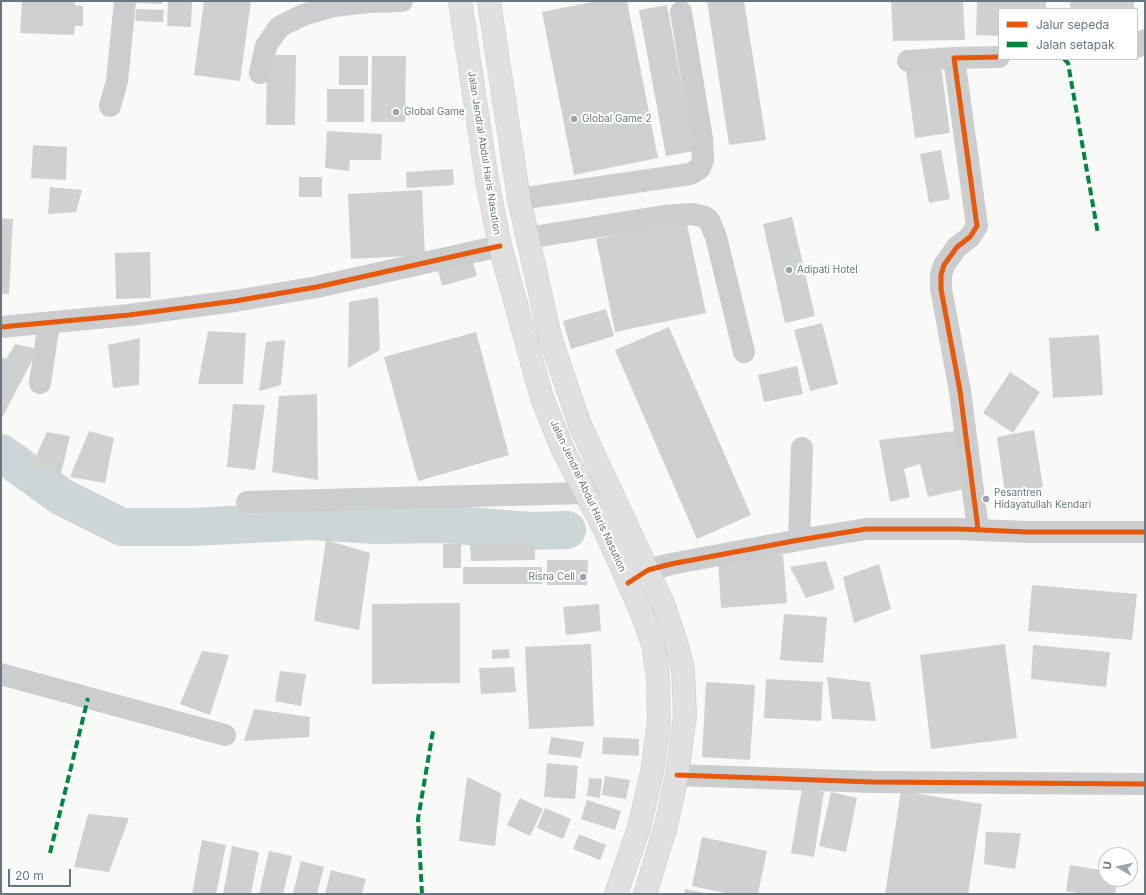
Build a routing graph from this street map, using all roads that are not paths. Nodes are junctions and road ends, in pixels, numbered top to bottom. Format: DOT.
graph roads {
  1 [pos="124,1"];
  2 [pos="402,1"];
  3 [pos="460,1"];
  4 [pos="488,1"];
  5 [pos="681,12"];
  6 [pos="998,57"];
  7 [pos="954,58"];
  8 [pos="908,61"];
  9 [pos="498,68"];
  10 [pos="471,71"];
  11 [pos="260,73"];
  12 [pos="110,106"];
  13 [pos="519,199"];
  14 [pos="527,238"];
  15 [pos="500,246"];
  16 [pos="49,323"];
  17 [pos="1,327"];
  18 [pos="744,352"];
  19 [pos="40,383"];
  20 [pos="802,448"];
  21 [pos="584,493"];
  22 [pos="247,502"];
  23 [pos="978,529"];
  24 [pos="1145,532"];
  25 [pos="798,540"];
  26 [pos="648,570"];
  27 [pos="628,583"];
  28 [pos="1,674"];
  29 [pos="225,735"];
  30 [pos="677,775"];
  31 [pos="1145,784"];
  32 [pos="616,894"];
  33 [pos="644,894"];
  1 -- 12 [label="street"];
  2 -- 11 [label="street"];
  3 -- 10 [label="highway, Jalan Jendral Abdul Haris Nasution"];
  4 -- 9 [label="highway"];
  5 -- 13 [label="street"];
  6 -- 7 [label="street"];
  7 -- 8 [label="street"];
  7 -- 23 [label="street"];
  9 -- 10 [label="highway"];
  9 -- 13 [label="highway"];
  10 -- 15 [label="highway, Jalan Jendral Abdul Haris Nasution"];
  13 -- 14 [label="highway"];
  14 -- 18 [label="street"];
  14 -- 26 [label="highway"];
  15 -- 16 [label="street"];
  15 -- 21 [label="highway, Jalan Jendral Abdul Haris Nasution"];
  16 -- 17 [label="street"];
  16 -- 19 [label="street"];
  20 -- 25 [label="street"];
  21 -- 22 [label="street"];
  21 -- 27 [label="highway, Jalan Jendral Abdul Haris Nasution"];
  23 -- 24 [label="street"];
  23 -- 25 [label="street"];
  25 -- 26 [label="street"];
  26 -- 27 [label="street"];
  26 -- 30 [label="highway"];
  27 -- 32 [label="highway, Jalan Jendral Abdul Haris Nasution"];
  28 -- 29 [label="street"];
  30 -- 31 [label="street"];
  30 -- 33 [label="highway"];
}
